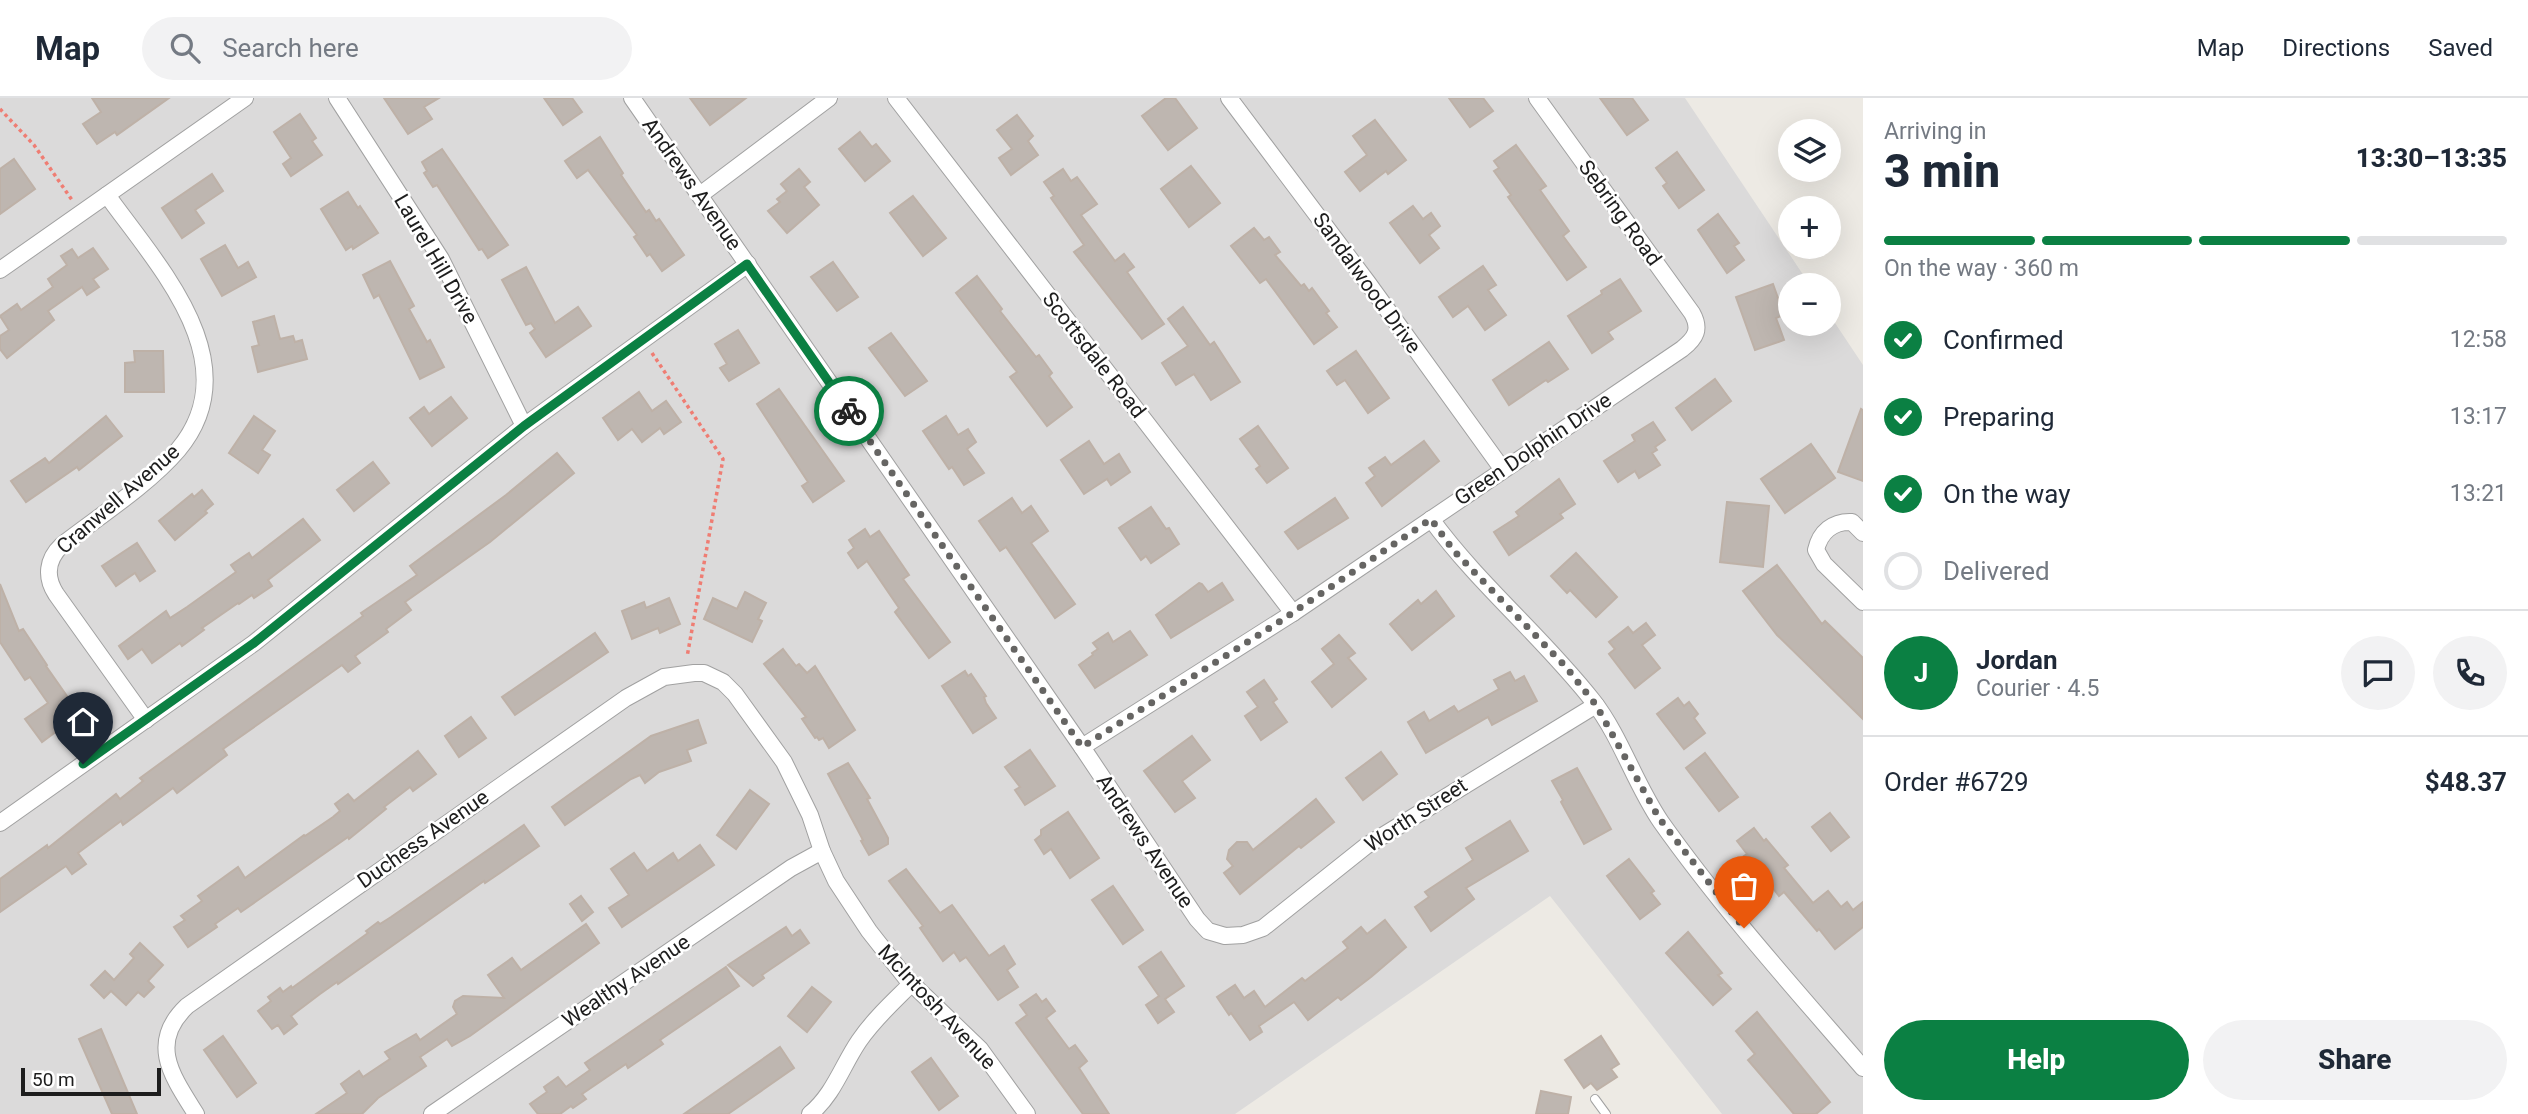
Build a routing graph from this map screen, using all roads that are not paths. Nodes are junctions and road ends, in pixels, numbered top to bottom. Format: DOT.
graph roads {
  1 [pos="245,98"];
  2 [pos="337,98"];
  3 [pos="632,98"];
  4 [pos="830,98"];
  5 [pos="896,98"];
  6 [pos="1229,98"];
  7 [pos="1537,98"];
  8 [pos="107,195"];
  9 [pos="700,195"];
  10 [pos="747,264"];
  11 [pos="0,270"];
  12 [pos="1698,330"];
  13 [pos="524,426"];
  14 [pos="1503,470"];
  15 [pos="1431,519"];
  16 [pos="1863,533"];
  17 [pos="1863,602"];
  18 [pos="1293,613"];
  19 [pos="684,673"];
  20 [pos="1596,705"];
  21 [pos="146,720"];
  22 [pos="1082,747"];
  23 [pos="0,823"];
  24 [pos="822,851"];
  25 [pos="1243,935"];
  26 [pos="911,984"];
  27 [pos="1863,1068"];
  28 [pos="1595,1099"];
  29 [pos="196,1114"];
  30 [pos="432,1114"];
  31 [pos="810,1114"];
  32 [pos="1027,1114"];
  33 [pos="1606,1114"];
  1 -- 8 [label="street"];
  2 -- 13 [label="street, Laurel Hill Drive"];
  3 -- 9 [label="street, Andrews Avenue"];
  4 -- 9 [label="street"];
  5 -- 18 [label="street, Scottsdale Road"];
  6 -- 14 [label="street, Sandalwood Drive"];
  7 -- 12 [label="street, Sebring Road"];
  8 -- 11 [label="street"];
  8 -- 21 [label="street, Cranwell Avenue"];
  9 -- 10 [label="street, Andrews Avenue"];
  10 -- 13 [label="street"];
  10 -- 22 [label="street, Andrews Avenue"];
  12 -- 14 [label="street, Green Dolphin Drive"];
  13 -- 21 [label="street"];
  14 -- 15 [label="street, Green Dolphin Drive"];
  15 -- 18 [label="street, Green Dolphin Drive"];
  15 -- 20 [label="street"];
  16 -- 17 [label="street"];
  18 -- 22 [label="street, Green Dolphin Drive"];
  19 -- 24 [label="street, McIntosh Avenue"];
  19 -- 29 [label="street, Duchess Avenue"];
  20 -- 25 [label="street, Worth Street"];
  20 -- 27 [label="street"];
  21 -- 23 [label="street"];
  22 -- 25 [label="street, Andrews Avenue"];
  24 -- 26 [label="street, McIntosh Avenue"];
  24 -- 30 [label="street, Wealthy Avenue"];
  26 -- 31 [label="street"];
  26 -- 32 [label="street, McIntosh Avenue"];
  28 -- 33 [label="lane"];
}
